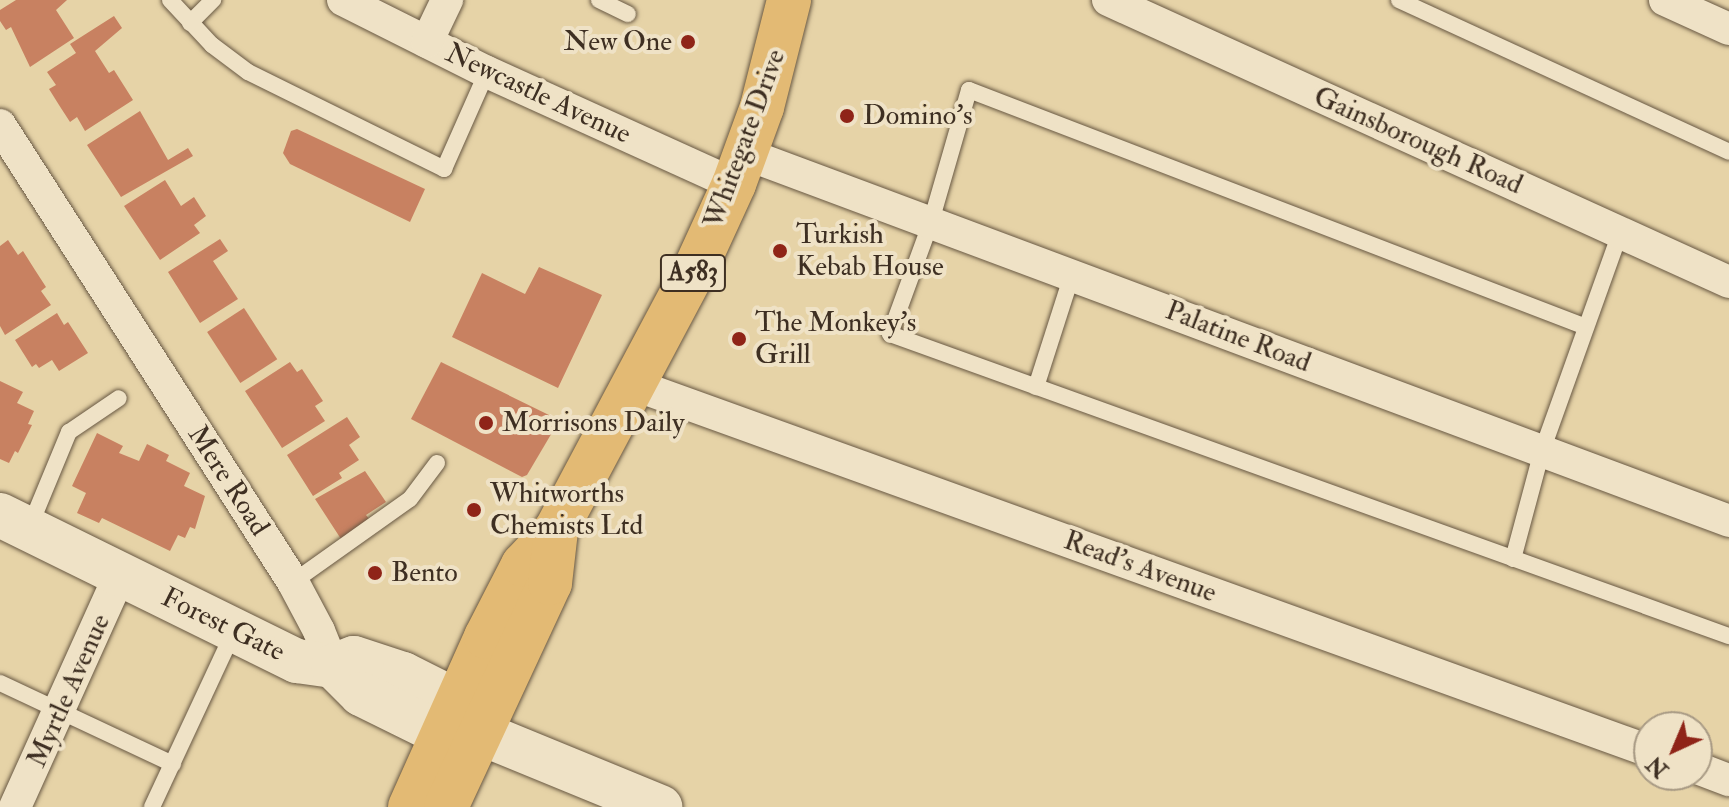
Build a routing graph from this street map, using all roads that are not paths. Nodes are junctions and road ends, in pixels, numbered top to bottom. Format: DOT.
graph roads {
  1 [pos="170,0"];
  2 [pos="213,0"];
  3 [pos="343,0"];
  4 [pos="447,0"];
  5 [pos="599,0"];
  6 [pos="789,0"];
  7 [pos="1108,0"];
  8 [pos="1399,0"];
  9 [pos="1665,0"];
  10 [pos="628,14"];
  11 [pos="190,23"];
  12 [pos="1729,29"];
  13 [pos="427,42"];
  14 [pos="487,72"];
  15 [pos="0,125"];
  16 [pos="1729,152"];
  17 [pos="740,169"];
  18 [pos="931,222"];
  19 [pos="1620,233"];
  20 [pos="1072,275"];
  21 [pos="1729,282"];
  22 [pos="1586,327"];
  23 [pos="632,384"];
  24 [pos="1036,387"];
  25 [pos="119,398"];
  26 [pos="1542,451"];
  27 [pos="437,463"];
  28 [pos="1729,521"];
  29 [pos="14,522"];
  30 [pos="1513,559"];
  31 [pos="120,574"];
  32 [pos="293,582"];
  33 [pos="234,631"];
  34 [pos="1729,636"];
  35 [pos="333,666"];
  36 [pos="0,683"];
  37 [pos="61,712"];
  38 [pos="460,723"];
  39 [pos="1633,745"];
  40 [pos="173,764"];
  41 [pos="15,807"];
  42 [pos="152,807"];
  43 [pos="410,807"];
  44 [pos="446,807"];
  45 [pos="660,807"];
  1 -- 11 [label="lane"];
  2 -- 11 [label="lane"];
  3 -- 13 [label="street, Newcastle Avenue"];
  4 -- 13 [label="street"];
  5 -- 10 [label="lane"];
  6 -- 17 [label="main road, Whitegate Drive / A583"];
  7 -- 19 [label="street, Gainsborough Road"];
  8 -- 16 [label="lane"];
  9 -- 12 [label="street"];
  11 -- 14 [label="lane"];
  13 -- 14 [label="street, Newcastle Avenue"];
  14 -- 17 [label="street, Newcastle Avenue"];
  15 -- 32 [label="street, Mere Road"];
  17 -- 18 [label="street, Palatine Road"];
  17 -- 23 [label="main road, Whitegate Drive / A583"];
  18 -- 20 [label="street, Palatine Road"];
  18 -- 22 [label="lane"];
  18 -- 24 [label="lane"];
  19 -- 21 [label="street, Gainsborough Road"];
  19 -- 22 [label="lane"];
  20 -- 24 [label="lane"];
  20 -- 26 [label="street, Palatine Road"];
  22 -- 26 [label="lane"];
  23 -- 38 [label="main road, Whitegate Drive / A583"];
  23 -- 39 [label="street, Read's Avenue"];
  24 -- 30 [label="lane"];
  25 -- 29 [label="lane"];
  26 -- 28 [label="street, Palatine Road"];
  26 -- 30 [label="lane"];
  27 -- 32 [label="lane"];
  29 -- 31 [label="street, Forest Gate"];
  30 -- 34 [label="lane"];
  31 -- 33 [label="street, Forest Gate"];
  31 -- 37 [label="street, Myrtle Avenue"];
  32 -- 35 [label="street, Mere Road"];
  33 -- 35 [label="street, Forest Gate"];
  33 -- 40 [label="lane"];
  35 -- 38 [label="street"];
  36 -- 37 [label="lane"];
  37 -- 40 [label="lane"];
  37 -- 41 [label="street, Myrtle Avenue"];
  38 -- 43 [label="main road, Whitegate Drive / A583"];
  38 -- 44 [label="main road, Whitegate Drive / A583"];
  38 -- 45 [label="street"];
  40 -- 42 [label="lane"];
}
